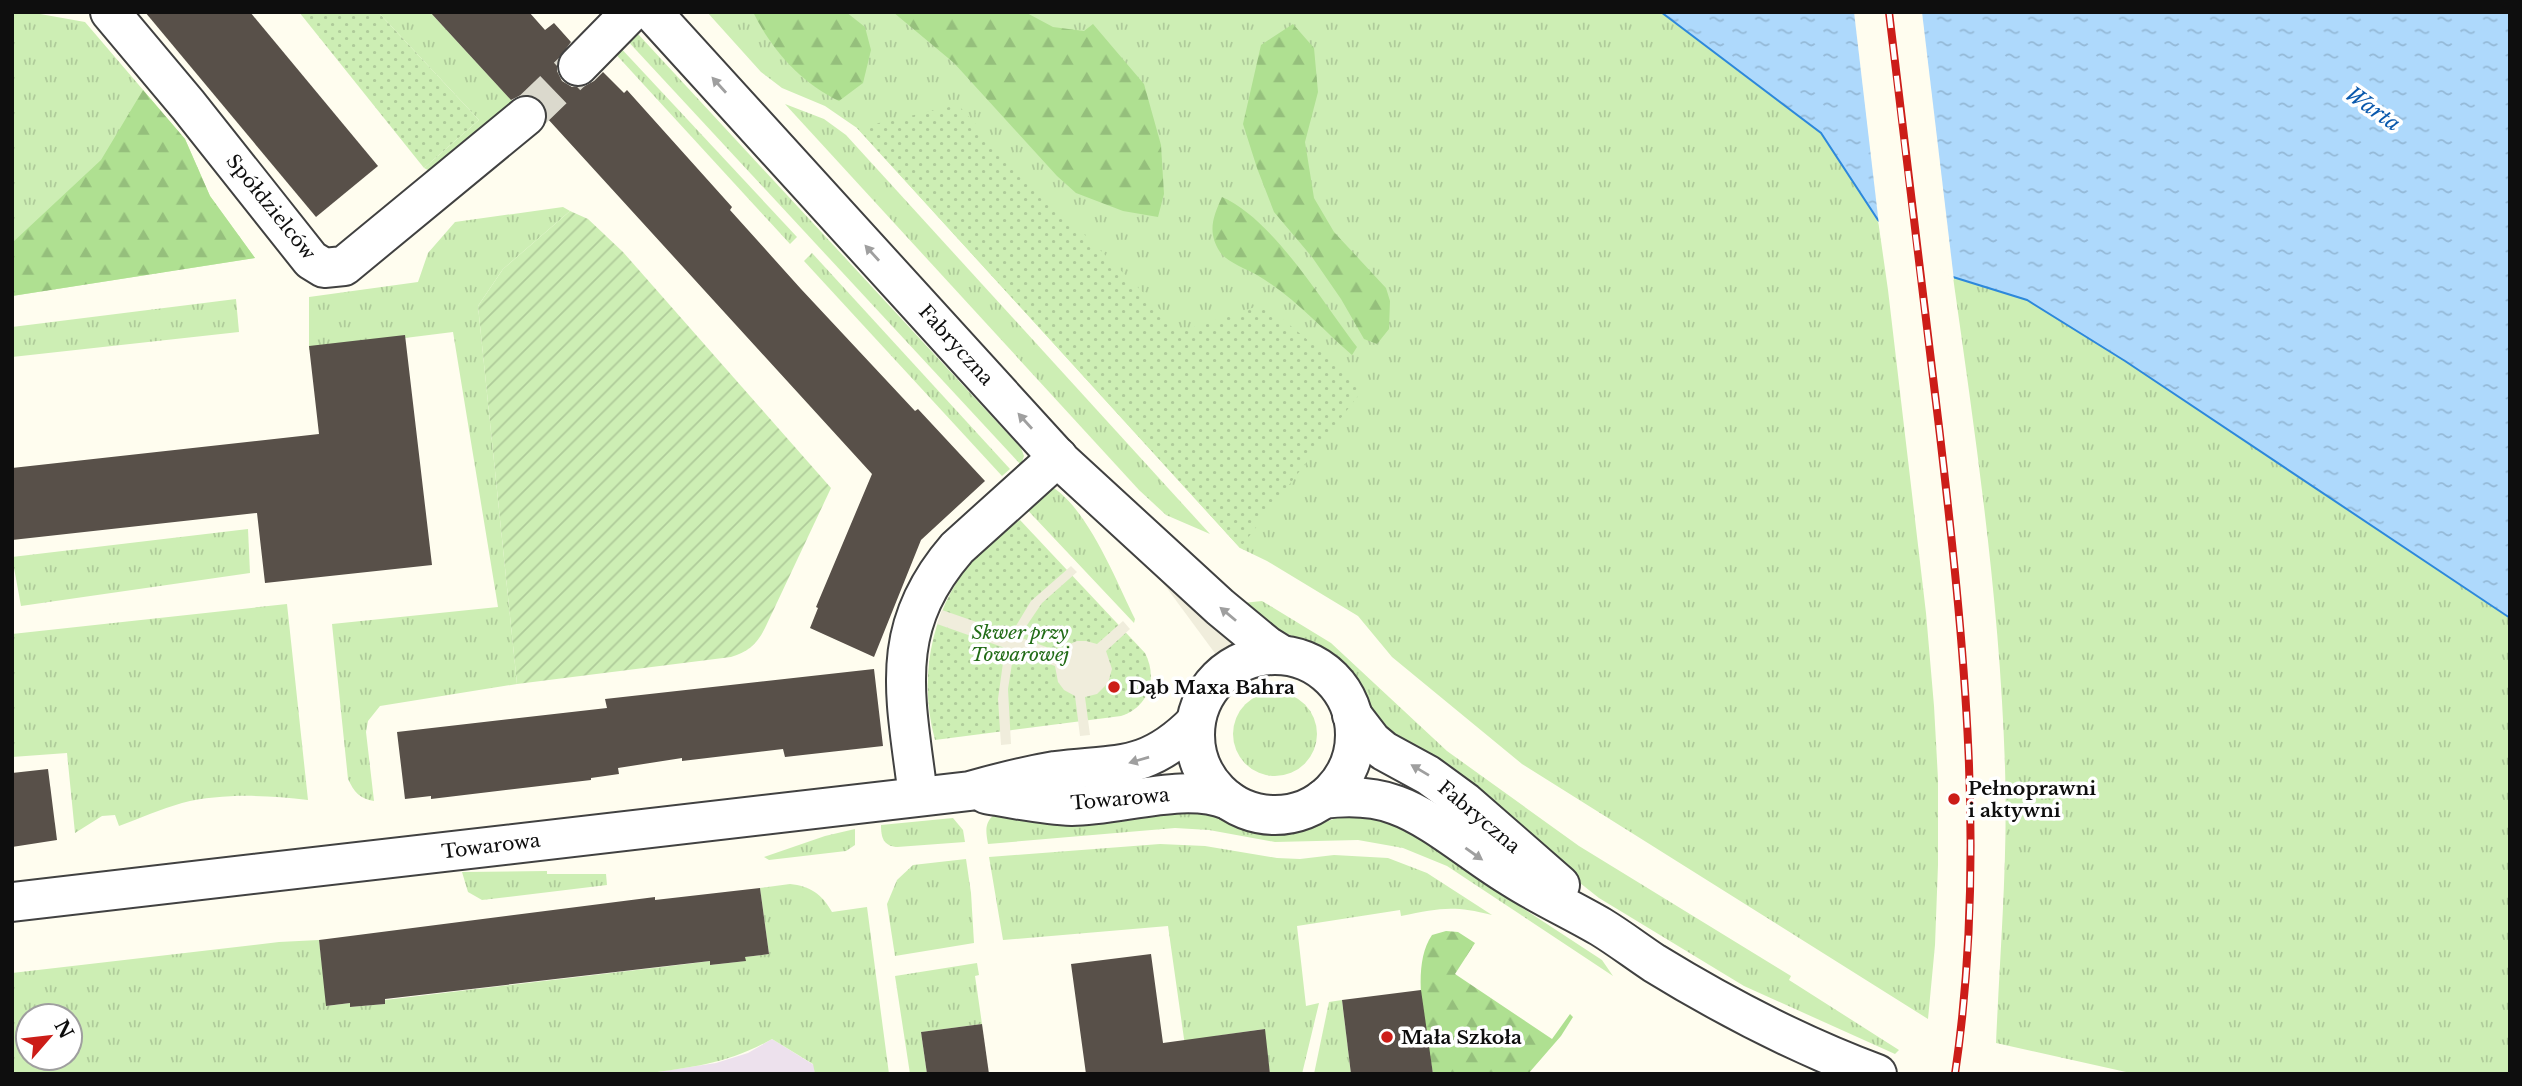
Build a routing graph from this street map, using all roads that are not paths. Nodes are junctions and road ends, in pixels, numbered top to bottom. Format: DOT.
graph roads {
  1 [pos="110,12"];
  2 [pos="631,12"];
  3 [pos="652,12"];
  4 [pos="578,66"];
  5 [pos="526,116"];
  6 [pos="1058,457"];
  7 [pos="1282,655"];
  8 [pos="1352,715"];
  9 [pos="1195,723"];
  10 [pos="970,791"];
  11 [pos="918,796"];
  12 [pos="1323,799"];
  13 [pos="1228,800"];
  14 [pos="12,902"];
  15 [pos="1600,927"];
  16 [pos="1877,1074"];
  1 -- 5 [label="street, Spółdzielców"];
  2 -- 4 [label="street"];
  6 -- 3 [label="street, Fabryczna, one-way"];
  7 -- 6 [label="street, Fabryczna, one-way"];
  6 -- 11 [label="street"];
  7 -- 8 [label="street"];
  7 -- 9 [label="street"];
  8 -- 12 [label="street"];
  15 -- 8 [label="street, Fabryczna, one-way"];
  9 -- 10 [label="street, Towarowa, one-way"];
  9 -- 13 [label="street"];
  10 -- 11 [label="street, Towarowa"];
  10 -- 13 [label="street, Towarowa"];
  11 -- 14 [label="street, Towarowa"];
  12 -- 13 [label="street"];
  12 -- 15 [label="street, Fabryczna, one-way"];
  15 -- 16 [label="street, Fabryczna"];
}
